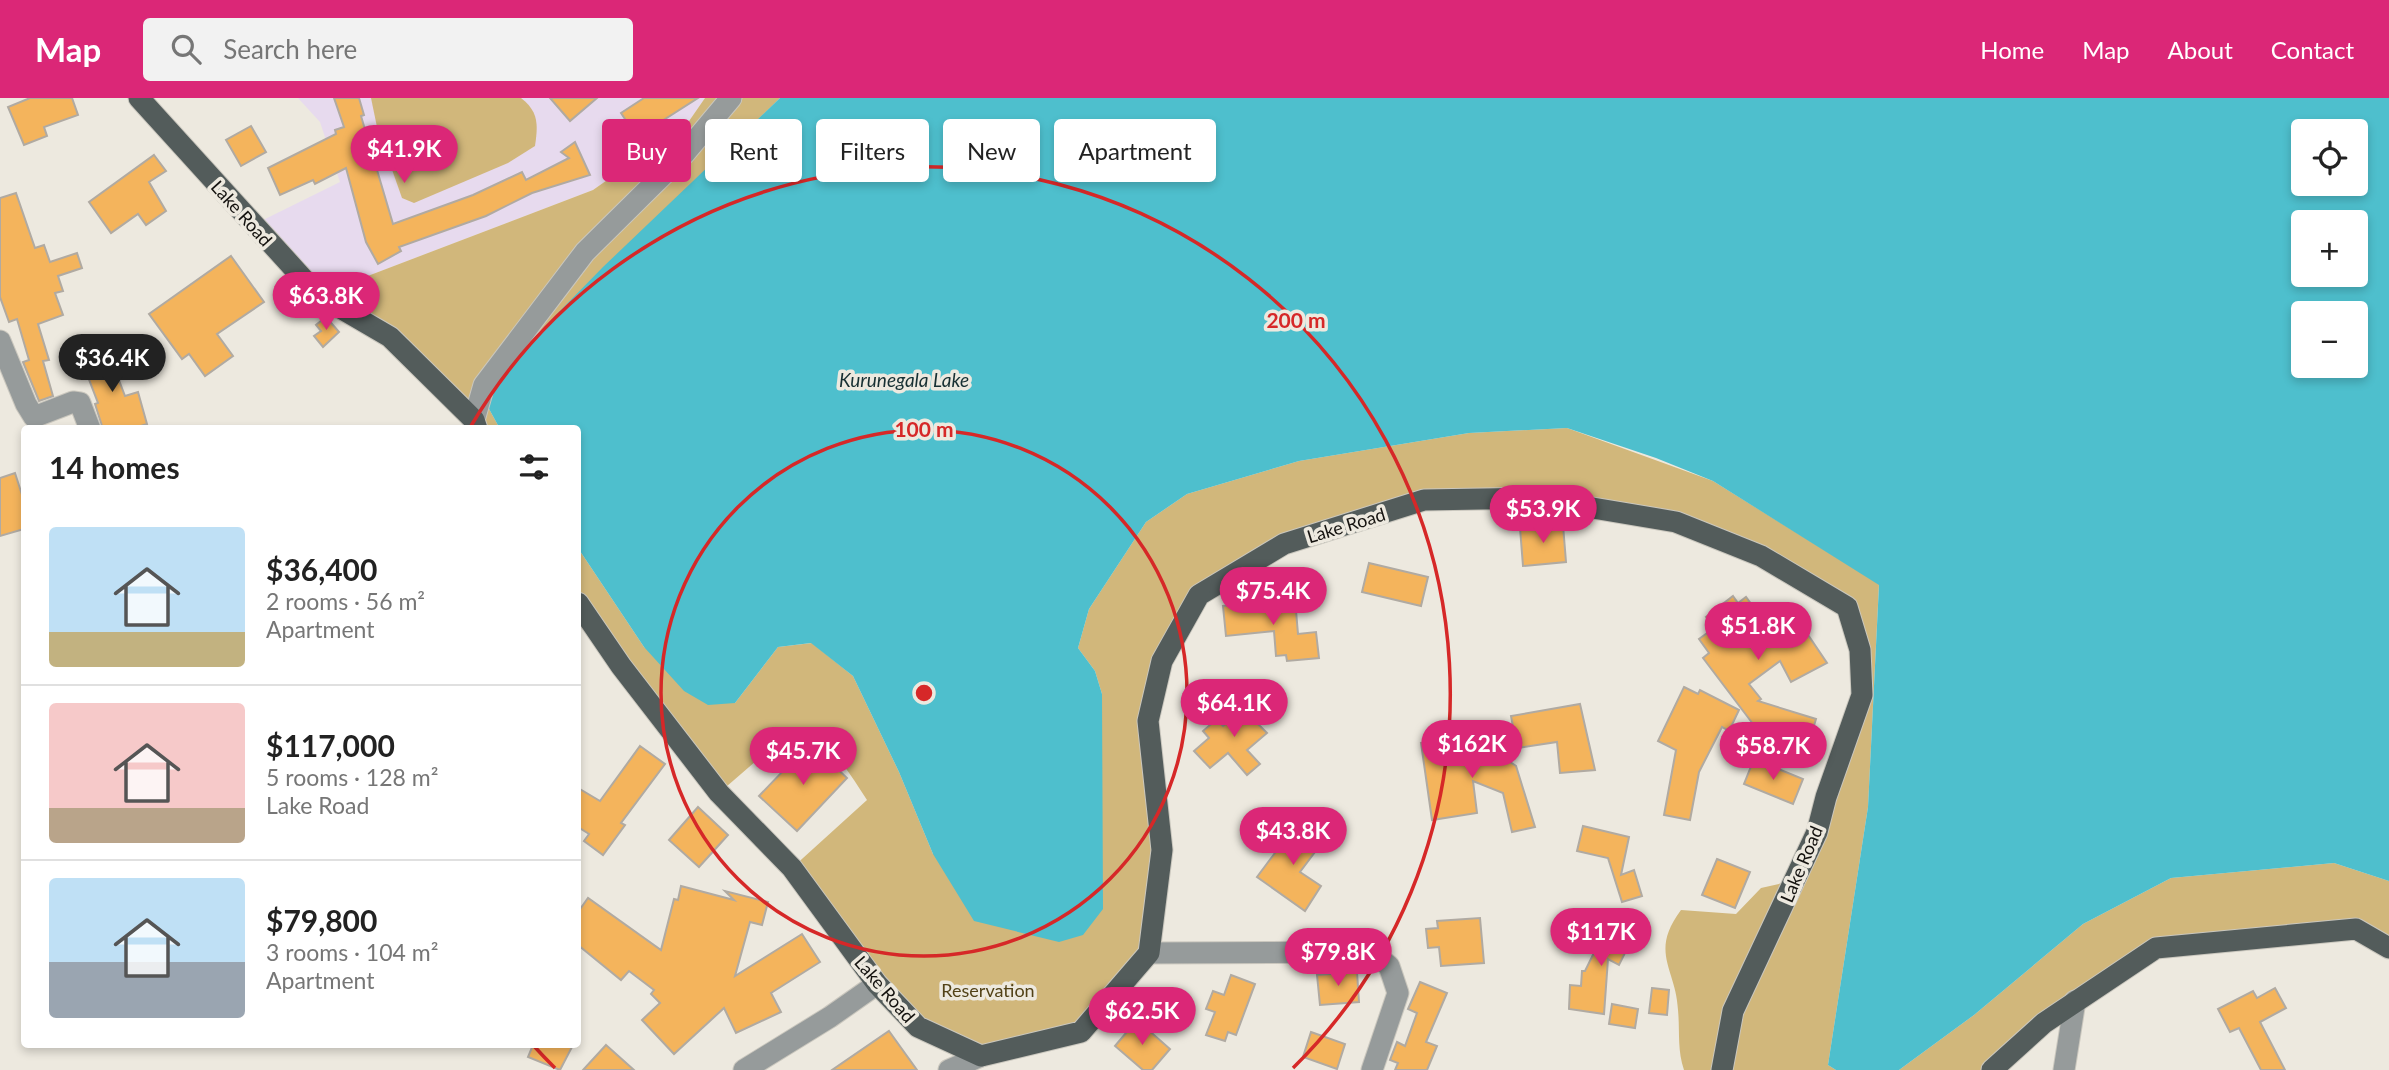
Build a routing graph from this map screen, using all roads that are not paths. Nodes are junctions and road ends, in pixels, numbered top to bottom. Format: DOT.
graph roads {
  1 [pos="139,98"];
  2 [pos="726,100"];
  3 [pos="0,341"];
  4 [pos="88,425"];
  5 [pos="475,425"];
  6 [pos="581,607"];
  7 [pos="2389,948"];
  8 [pos="1149,953"];
  9 [pos="877,984"];
  10 [pos="2075,1001"];
  11 [pos="981,1056"];
  12 [pos="744,1070"];
  13 [pos="949,1070"];
  14 [pos="1372,1070"];
  15 [pos="1722,1070"];
  16 [pos="1992,1070"];
  17 [pos="2064,1070"];
  1 -- 5 [label="main road, Lake Road"];
  2 -- 5 [label="street"];
  3 -- 4 [label="street"];
  6 -- 9 [label="main road, Lake Road"];
  7 -- 10 [label="main road"];
  8 -- 11 [label="main road"];
  8 -- 14 [label="street"];
  8 -- 15 [label="main road, Lake Road"];
  9 -- 11 [label="main road, Lake Road"];
  9 -- 12 [label="street"];
  10 -- 16 [label="main road"];
  10 -- 17 [label="street"];
  11 -- 13 [label="street"];
}
